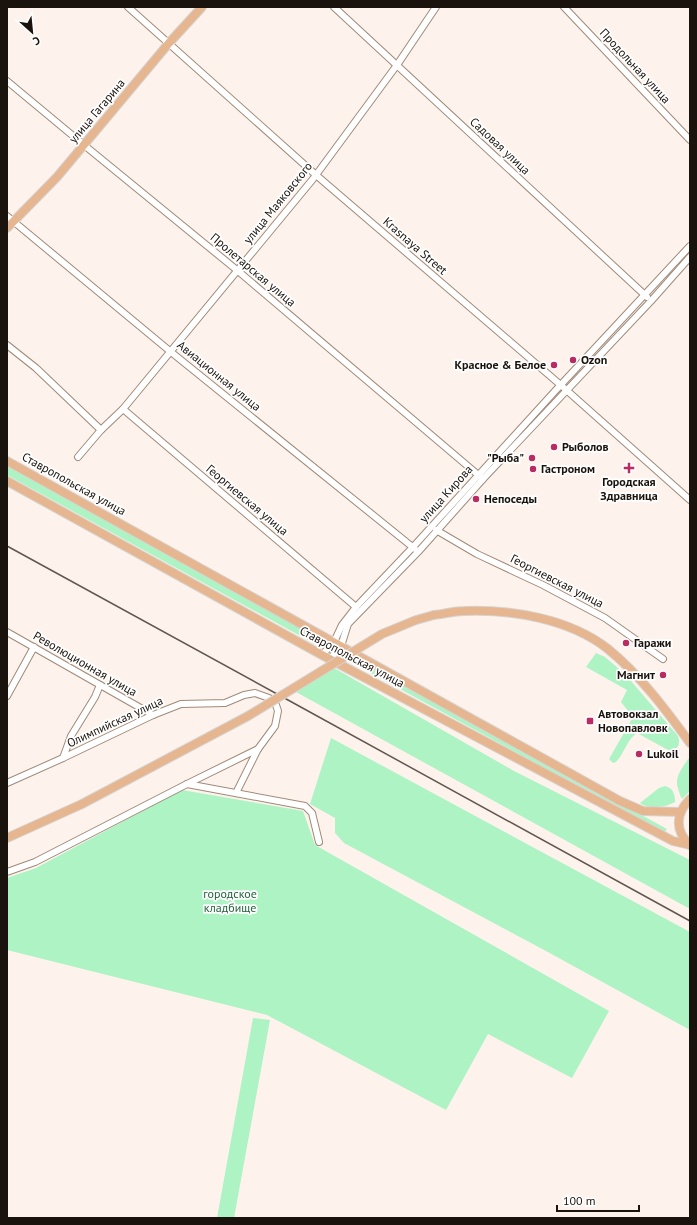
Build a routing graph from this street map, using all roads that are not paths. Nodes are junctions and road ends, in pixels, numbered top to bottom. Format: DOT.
graph roads {
  1 [pos="128,7"];
  2 [pos="202,7"];
  3 [pos="334,7"];
  4 [pos="436,7"];
  5 [pos="564,7"];
  6 [pos="169,43"];
  7 [pos="397,65"];
  8 [pos="7,81"];
  9 [pos="690,140"];
  10 [pos="84,145"];
  11 [pos="316,175"];
  12 [pos="10,219"];
  13 [pos="7,228"];
  14 [pos="690,246"];
  15 [pos="690,257"];
  16 [pos="238,271"];
  17 [pos="645,296"];
  18 [pos="651,301"];
  19 [pos="7,346"];
  20 [pos="171,352"];
  21 [pos="561,385"];
  22 [pos="566,390"];
  23 [pos="123,409"];
  24 [pos="101,430"];
  25 [pos="78,457"];
  26 [pos="7,461"];
  27 [pos="481,477"];
  28 [pos="7,482"];
  29 [pos="690,500"];
  30 [pos="436,530"];
  31 [pos="416,549"];
  32 [pos="356,607"];
  33 [pos="7,632"];
  34 [pos="337,644"];
  35 [pos="34,647"];
  36 [pos="322,655"];
  37 [pos="330,659"];
  38 [pos="664,659"];
  39 [pos="100,685"];
  40 [pos="7,696"];
  41 [pos="152,715"];
  42 [pos="690,743"];
  43 [pos="258,749"];
  44 [pos="63,758"];
  45 [pos="7,783"];
  46 [pos="187,784"];
  47 [pos="236,793"];
  48 [pos="690,799"];
  49 [pos="680,812"];
  50 [pos="7,838"];
  51 [pos="319,842"];
  52 [pos="690,845"];
  53 [pos="7,872"];
  1 -- 6 [label="street, Krasnaya Street"];
  2 -- 6 [label="main road, улица Гагарина"];
  3 -- 7 [label="street, Садовая улица"];
  4 -- 7 [label="street, улица Маяковского"];
  5 -- 9 [label="street, Продольная улица"];
  6 -- 10 [label="main road, улица Гагарина"];
  6 -- 11 [label="street, Krasnaya Street"];
  7 -- 11 [label="street, улица Маяковского"];
  7 -- 17 [label="street, Садовая улица"];
  8 -- 10 [label="street, Пролетарская улица"];
  10 -- 12 [label="main road, улица Гагарина"];
  10 -- 16 [label="street, Пролетарская улица"];
  11 -- 16 [label="street, улица Маяковского"];
  11 -- 21 [label="street, Krasnaya Street"];
  12 -- 13 [label="main road, улица Гагарина"];
  12 -- 20 [label="street, Авиационная улица"];
  14 -- 17 [label="street, улица Кирова"];
  15 -- 18 [label="street, улица Кирова"];
  16 -- 20 [label="street, улица Маяковского"];
  16 -- 27 [label="street, Пролетарская улица"];
  17 -- 18 [label="street, Садовая улица"];
  17 -- 21 [label="street, улица Кирова"];
  18 -- 22 [label="street, улица Кирова"];
  19 -- 24 [label="street"];
  20 -- 23 [label="street, улица Маяковского"];
  20 -- 31 [label="street, Авиационная улица"];
  21 -- 22 [label="street, Krasnaya Street"];
  21 -- 27 [label="street, улица Кирова"];
  22 -- 27 [label="street, улица Кирова"];
  22 -- 29 [label="street, Krasnaya Street"];
  23 -- 24 [label="street, улица Маяковского"];
  23 -- 32 [label="street, Георгиевская улица"];
  24 -- 25 [label="street, улица Маяковского"];
  26 -- 34 [label="main road, Ставропольская улица"];
  27 -- 30 [label="street, улица Кирова"];
  27 -- 31 [label="street, улица Кирова"];
  28 -- 36 [label="main road, Ставропольская улица"];
  30 -- 31 [label="street, улица Кирова"];
  30 -- 38 [label="street, Георгиевская улица"];
  31 -- 32 [label="street, улица Кирова"];
  31 -- 34 [label="street, улица Кирова"];
  32 -- 34 [label="street, улица Кирова"];
  33 -- 35 [label="street, Революционная улица"];
  34 -- 36 [label="street, улица Кирова"];
  34 -- 37 [label="street, улица Кирова"];
  34 -- 49 [label="main road, Ставропольская улица"];
  35 -- 39 [label="street, Революционная улица"];
  35 -- 40 [label="street"];
  36 -- 37 [label="main road, Ставропольская улица"];
  37 -- 52 [label="main road, Ставропольская улица"];
  39 -- 41 [label="street, Революционная улица"];
  39 -- 44 [label="street, Олимпийская улица"];
  41 -- 43 [label="street, Олимпийская улица"];
  41 -- 44 [label="street, Олимпийская улица"];
  42 -- 50 [label="main road, bridge"];
  43 -- 46 [label="street"];
  43 -- 47 [label="street"];
  44 -- 45 [label="street, Олимпийская улица"];
  46 -- 47 [label="street"];
  46 -- 53 [label="street"];
  47 -- 51 [label="street"];
  48 -- 49 [label="main road"];
  49 -- 52 [label="main road"];
}
